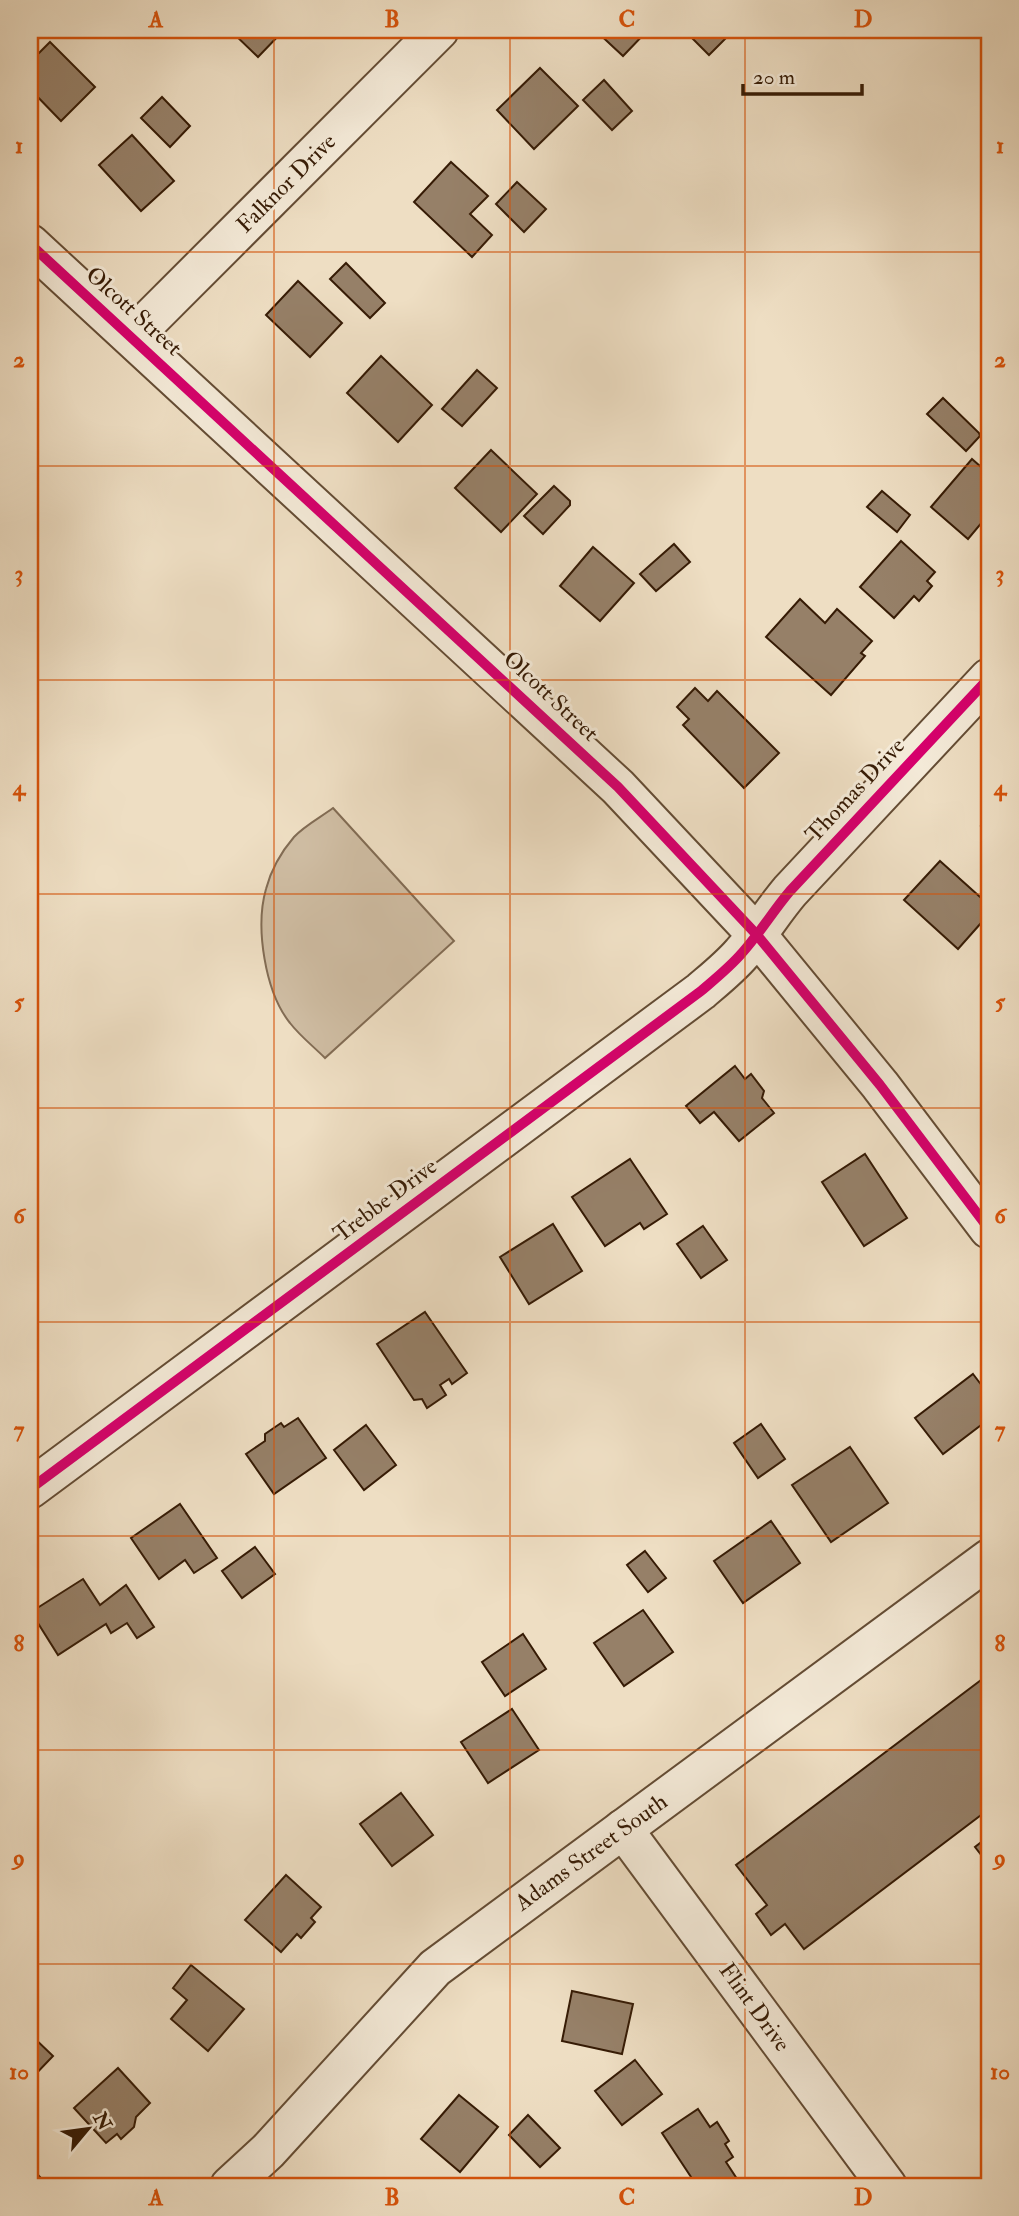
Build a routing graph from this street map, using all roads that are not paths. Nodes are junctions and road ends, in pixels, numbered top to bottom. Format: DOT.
graph roads {
  1 [pos="439,30"];
  2 [pos="30,244"];
  3 [pos="132,337"];
  4 [pos="989,678"];
  5 [pos="757,935"];
  6 [pos="989,1229"];
  7 [pos="30,1489"];
  8 [pos="989,1559"];
  9 [pos="623,1829"];
  10 [pos="230,2186"];
  11 [pos="887,2186"];
  1 -- 3 [label="street, Falknor Drive"];
  2 -- 3 [label="street, Olcott Street"];
  3 -- 5 [label="street, Olcott Street"];
  4 -- 5 [label="street, Thomas Drive"];
  5 -- 6 [label="street, Olcott Street"];
  5 -- 7 [label="street, Trebbe Drive"];
  8 -- 9 [label="street, Adams Street South"];
  9 -- 10 [label="street, Adams Street South"];
  9 -- 11 [label="street, Flint Drive"];
}
